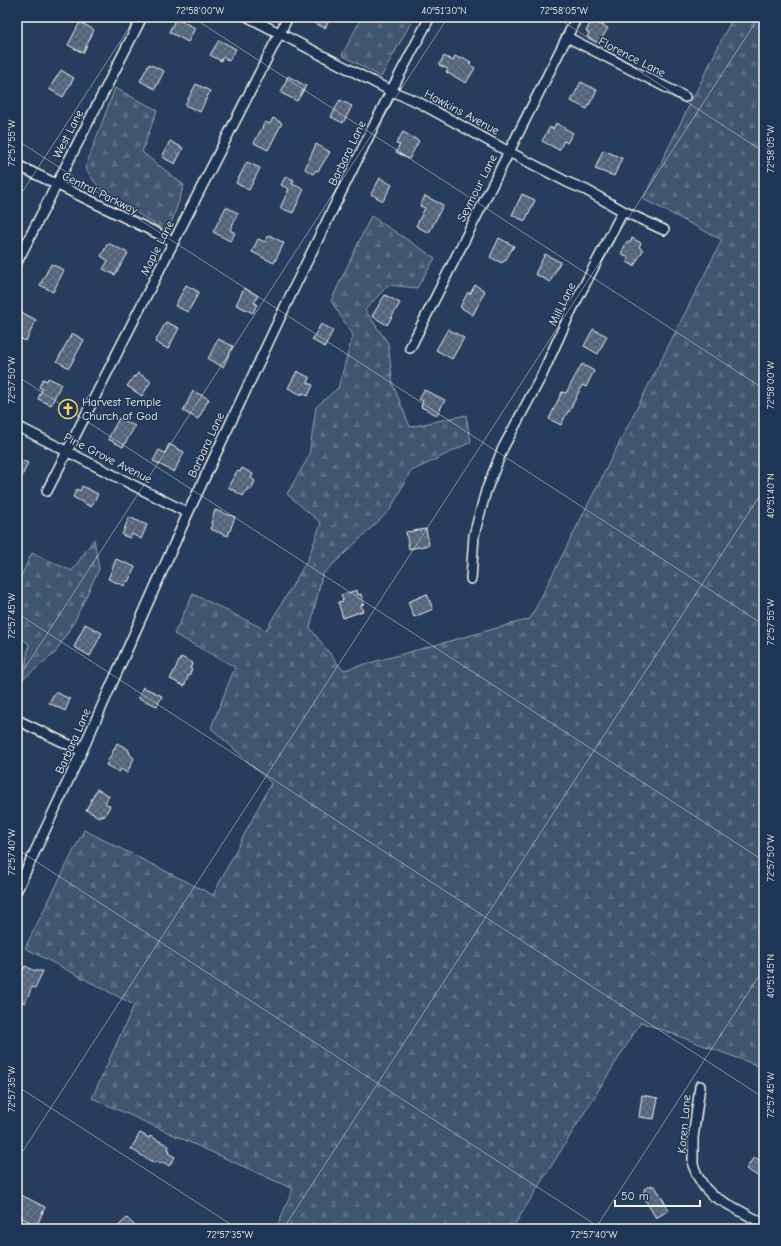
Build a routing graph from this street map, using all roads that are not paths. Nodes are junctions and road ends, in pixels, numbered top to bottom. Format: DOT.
graph roads {
  1 [pos="142,17"];
  2 [pos="248,17"];
  3 [pos="288,17"];
  4 [pos="430,17"];
  5 [pos="577,17"];
  6 [pos="280,33"];
  7 [pos="567,37"];
  8 [pos="391,91"];
  9 [pos="686,97"];
  10 [pos="509,152"];
  11 [pos="17,165"];
  12 [pos="56,184"];
  13 [pos="623,211"];
  14 [pos="664,230"];
  15 [pos="174,241"];
  16 [pos="17,262"];
  17 [pos="410,348"];
  18 [pos="17,426"];
  19 [pos="67,450"];
  20 [pos="47,491"];
  21 [pos="188,513"];
  22 [pos="471,579"];
  23 [pos="17,720"];
  24 [pos="82,751"];
  25 [pos="17,890"];
  26 [pos="700,1086"];
  27 [pos="764,1224"];
  1 -- 12 [label="street, West Lane"];
  2 -- 6 [label="street, Hawkins Avenue"];
  3 -- 6 [label="street, Maple Lane"];
  4 -- 8 [label="street, Barbara Lane"];
  5 -- 7 [label="street, Seymour Lane"];
  6 -- 8 [label="street, Hawkins Avenue"];
  6 -- 15 [label="street, Maple Lane"];
  7 -- 9 [label="street, Florence Lane"];
  7 -- 10 [label="street, Seymour Lane"];
  8 -- 10 [label="street, Hawkins Avenue"];
  8 -- 21 [label="street, Barbara Lane"];
  10 -- 13 [label="street, Hawkins Avenue"];
  10 -- 17 [label="street, Seymour Lane"];
  11 -- 12 [label="street, Central Parkway"];
  12 -- 15 [label="street, Central Parkway"];
  12 -- 16 [label="street, West Lane"];
  13 -- 14 [label="street, Hawkins Avenue"];
  13 -- 22 [label="street, Mill Lane"];
  15 -- 19 [label="street, Maple Lane"];
  18 -- 19 [label="street, Pine Grove Avenue"];
  19 -- 20 [label="street, Maple Lane"];
  19 -- 21 [label="street, Pine Grove Avenue"];
  21 -- 24 [label="street, Barbara Lane"];
  23 -- 24 [label="street"];
  24 -- 25 [label="street, Barbara Lane"];
  26 -- 27 [label="street, Koren Lane"];
}
